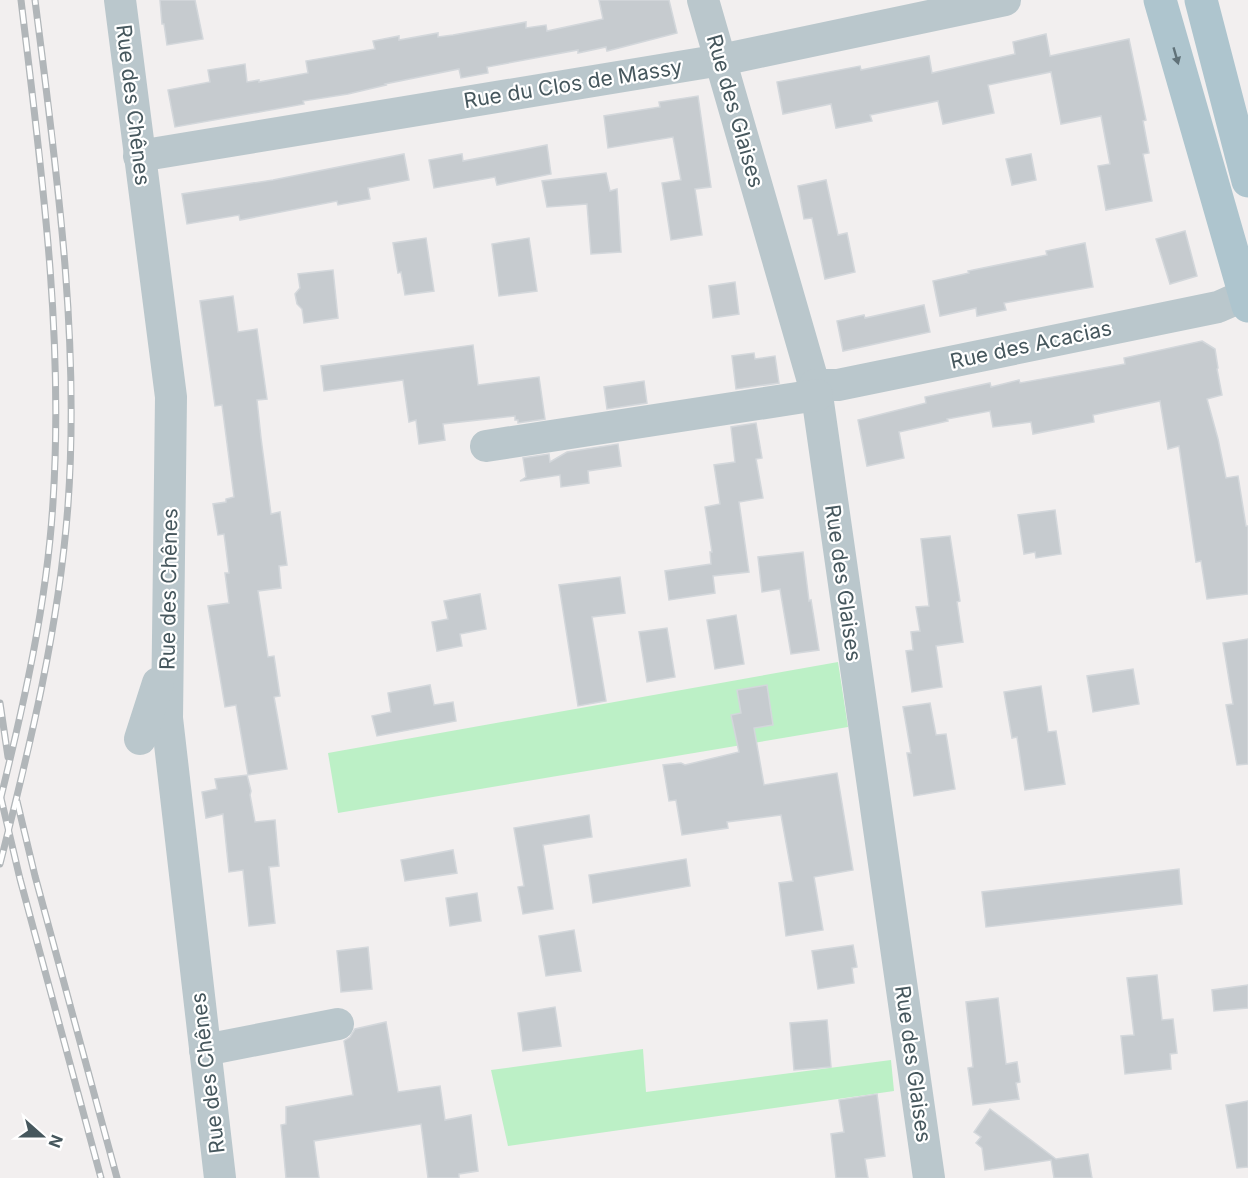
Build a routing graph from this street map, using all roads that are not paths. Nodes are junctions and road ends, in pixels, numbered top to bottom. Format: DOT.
graph roads {
  1 [pos="120,0"];
  2 [pos="703,0"];
  3 [pos="1005,0"];
  4 [pos="1160,0"];
  5 [pos="1201,0"];
  6 [pos="721,60"];
  7 [pos="139,156"];
  8 [pos="1248,182"];
  9 [pos="1246,300"];
  10 [pos="816,390"];
  11 [pos="486,446"];
  12 [pos="168,654"];
  13 [pos="140,739"];
  14 [pos="338,1024"];
  15 [pos="205,1050"];
  16 [pos="220,1178"];
  17 [pos="929,1178"];
  1 -- 7 [label="street, Rue des Chênes"];
  2 -- 6 [label="street, Rue des Glaises"];
  3 -- 6 [label="street, Rue du Clos de Massy"];
  4 -- 9 [label="main road, one-way"];
  5 -- 8 [label="main road"];
  6 -- 7 [label="street, Rue du Clos de Massy"];
  6 -- 10 [label="street, Rue des Glaises"];
  7 -- 12 [label="street, Rue des Chênes"];
  9 -- 10 [label="street, Rue des Acacias"];
  10 -- 11 [label="street, Rue des Acacias"];
  10 -- 17 [label="street, Rue des Glaises"];
  12 -- 13 [label="street"];
  12 -- 15 [label="street, Rue des Chênes"];
  14 -- 15 [label="street"];
  15 -- 16 [label="street, Rue des Chênes"];
}
